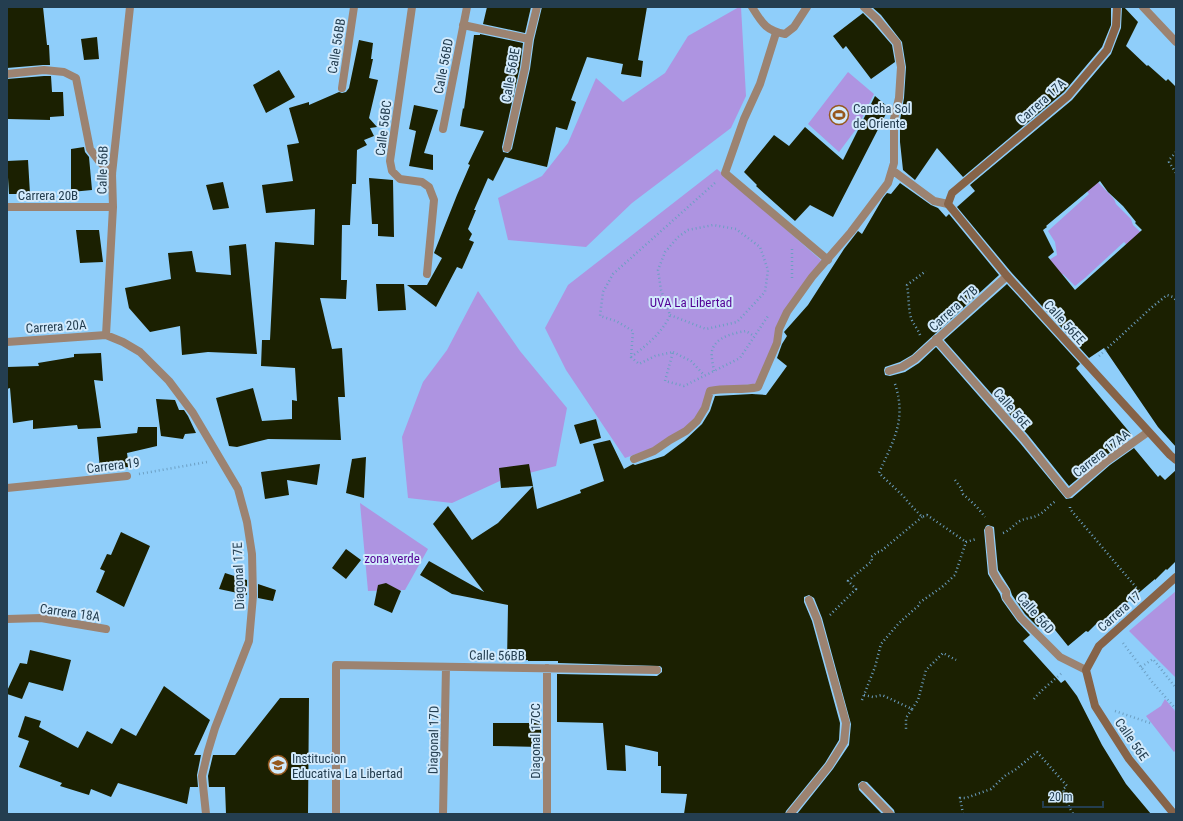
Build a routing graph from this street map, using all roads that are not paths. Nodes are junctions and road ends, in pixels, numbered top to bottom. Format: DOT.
graph roads {
  1 [pos="130,7"];
  2 [pos="354,7"];
  3 [pos="412,7"];
  4 [pos="466,7"];
  5 [pos="537,7"];
  6 [pos="752,7"];
  7 [pos="807,7"];
  8 [pos="864,7"];
  9 [pos="1117,7"];
  10 [pos="1143,7"];
  11 [pos="463,25"];
  12 [pos="776,32"];
  13 [pos="529,39"];
  14 [pos="1176,42"];
  15 [pos="7,74"];
  16 [pos="342,88"];
  17 [pos="443,129"];
  18 [pos="507,148"];
  19 [pos="892,170"];
  20 [pos="112,174"];
  21 [pos="948,204"];
  22 [pos="7,207"];
  23 [pos="113,207"];
  24 [pos="828,260"];
  25 [pos="427,274"];
  26 [pos="1007,276"];
  27 [pos="106,335"];
  28 [pos="936,339"];
  29 [pos="7,342"];
  30 [pos="889,371"];
  31 [pos="1148,432"];
  32 [pos="634,459"];
  33 [pos="1176,460"];
  34 [pos="127,476"];
  35 [pos="7,488"];
  36 [pos="1068,494"];
  37 [pos="989,531"];
  38 [pos="1176,577"];
  39 [pos="809,600"];
  40 [pos="7,619"];
  41 [pos="106,629"];
  42 [pos="446,667"];
  43 [pos="547,668"];
  44 [pos="1082,668"];
  45 [pos="657,670"];
  46 [pos="863,786"];
  47 [pos="206,814"];
  48 [pos="336,814"];
  49 [pos="443,814"];
  50 [pos="547,814"];
  51 [pos="790,814"];
  52 [pos="890,814"];
  53 [pos="1174,814"];
  1 -- 20 [label="street, Calle 56B"];
  2 -- 16 [label="street, Calle 56BB"];
  3 -- 25 [label="street, Calle 56BC"];
  4 -- 11 [label="street, Calle 56BD"];
  5 -- 13 [label="street, Calle 56BE"];
  6 -- 12 [label="street"];
  7 -- 12 [label="street"];
  8 -- 19 [label="street"];
  9 -- 21 [label="street, Carrera 17A"];
  10 -- 14 [label="street"];
  11 -- 13 [label="street"];
  11 -- 17 [label="street, Calle 56BD"];
  12 -- 24 [label="street"];
  13 -- 18 [label="street, Calle 56BE"];
  15 -- 20 [label="street"];
  19 -- 21 [label="street"];
  19 -- 24 [label="street"];
  20 -- 23 [label="street, Calle 56B"];
  21 -- 26 [label="street, Calle 56EE"];
  22 -- 23 [label="street, Carrera 20B"];
  23 -- 27 [label="street, Calle 56B"];
  24 -- 32 [label="street"];
  26 -- 28 [label="street, Carrera 17B"];
  26 -- 31 [label="street, Calle 56EE"];
  27 -- 29 [label="street, Carrera 20A"];
  27 -- 47 [label="street, Diagonal 17E"];
  28 -- 30 [label="street, Carrera 17B"];
  28 -- 36 [label="street, Calle 56E"];
  31 -- 33 [label="street, Calle 56EE"];
  31 -- 36 [label="street, Carrera 17AA"];
  34 -- 35 [label="street, Carrera 19"];
  37 -- 44 [label="street, Calle 56D"];
  38 -- 44 [label="street, Carrera 17"];
  39 -- 51 [label="street"];
  40 -- 41 [label="street, Carrera 18A"];
  42 -- 43 [label="street, Calle 56BB"];
  42 -- 48 [label="street, Calle 56BB"];
  42 -- 49 [label="street, Diagonal 17D"];
  43 -- 45 [label="street, Calle 56BB"];
  43 -- 50 [label="street, Diagonal 17CC"];
  44 -- 53 [label="street, Calle 56E"];
  46 -- 52 [label="street"];
}
